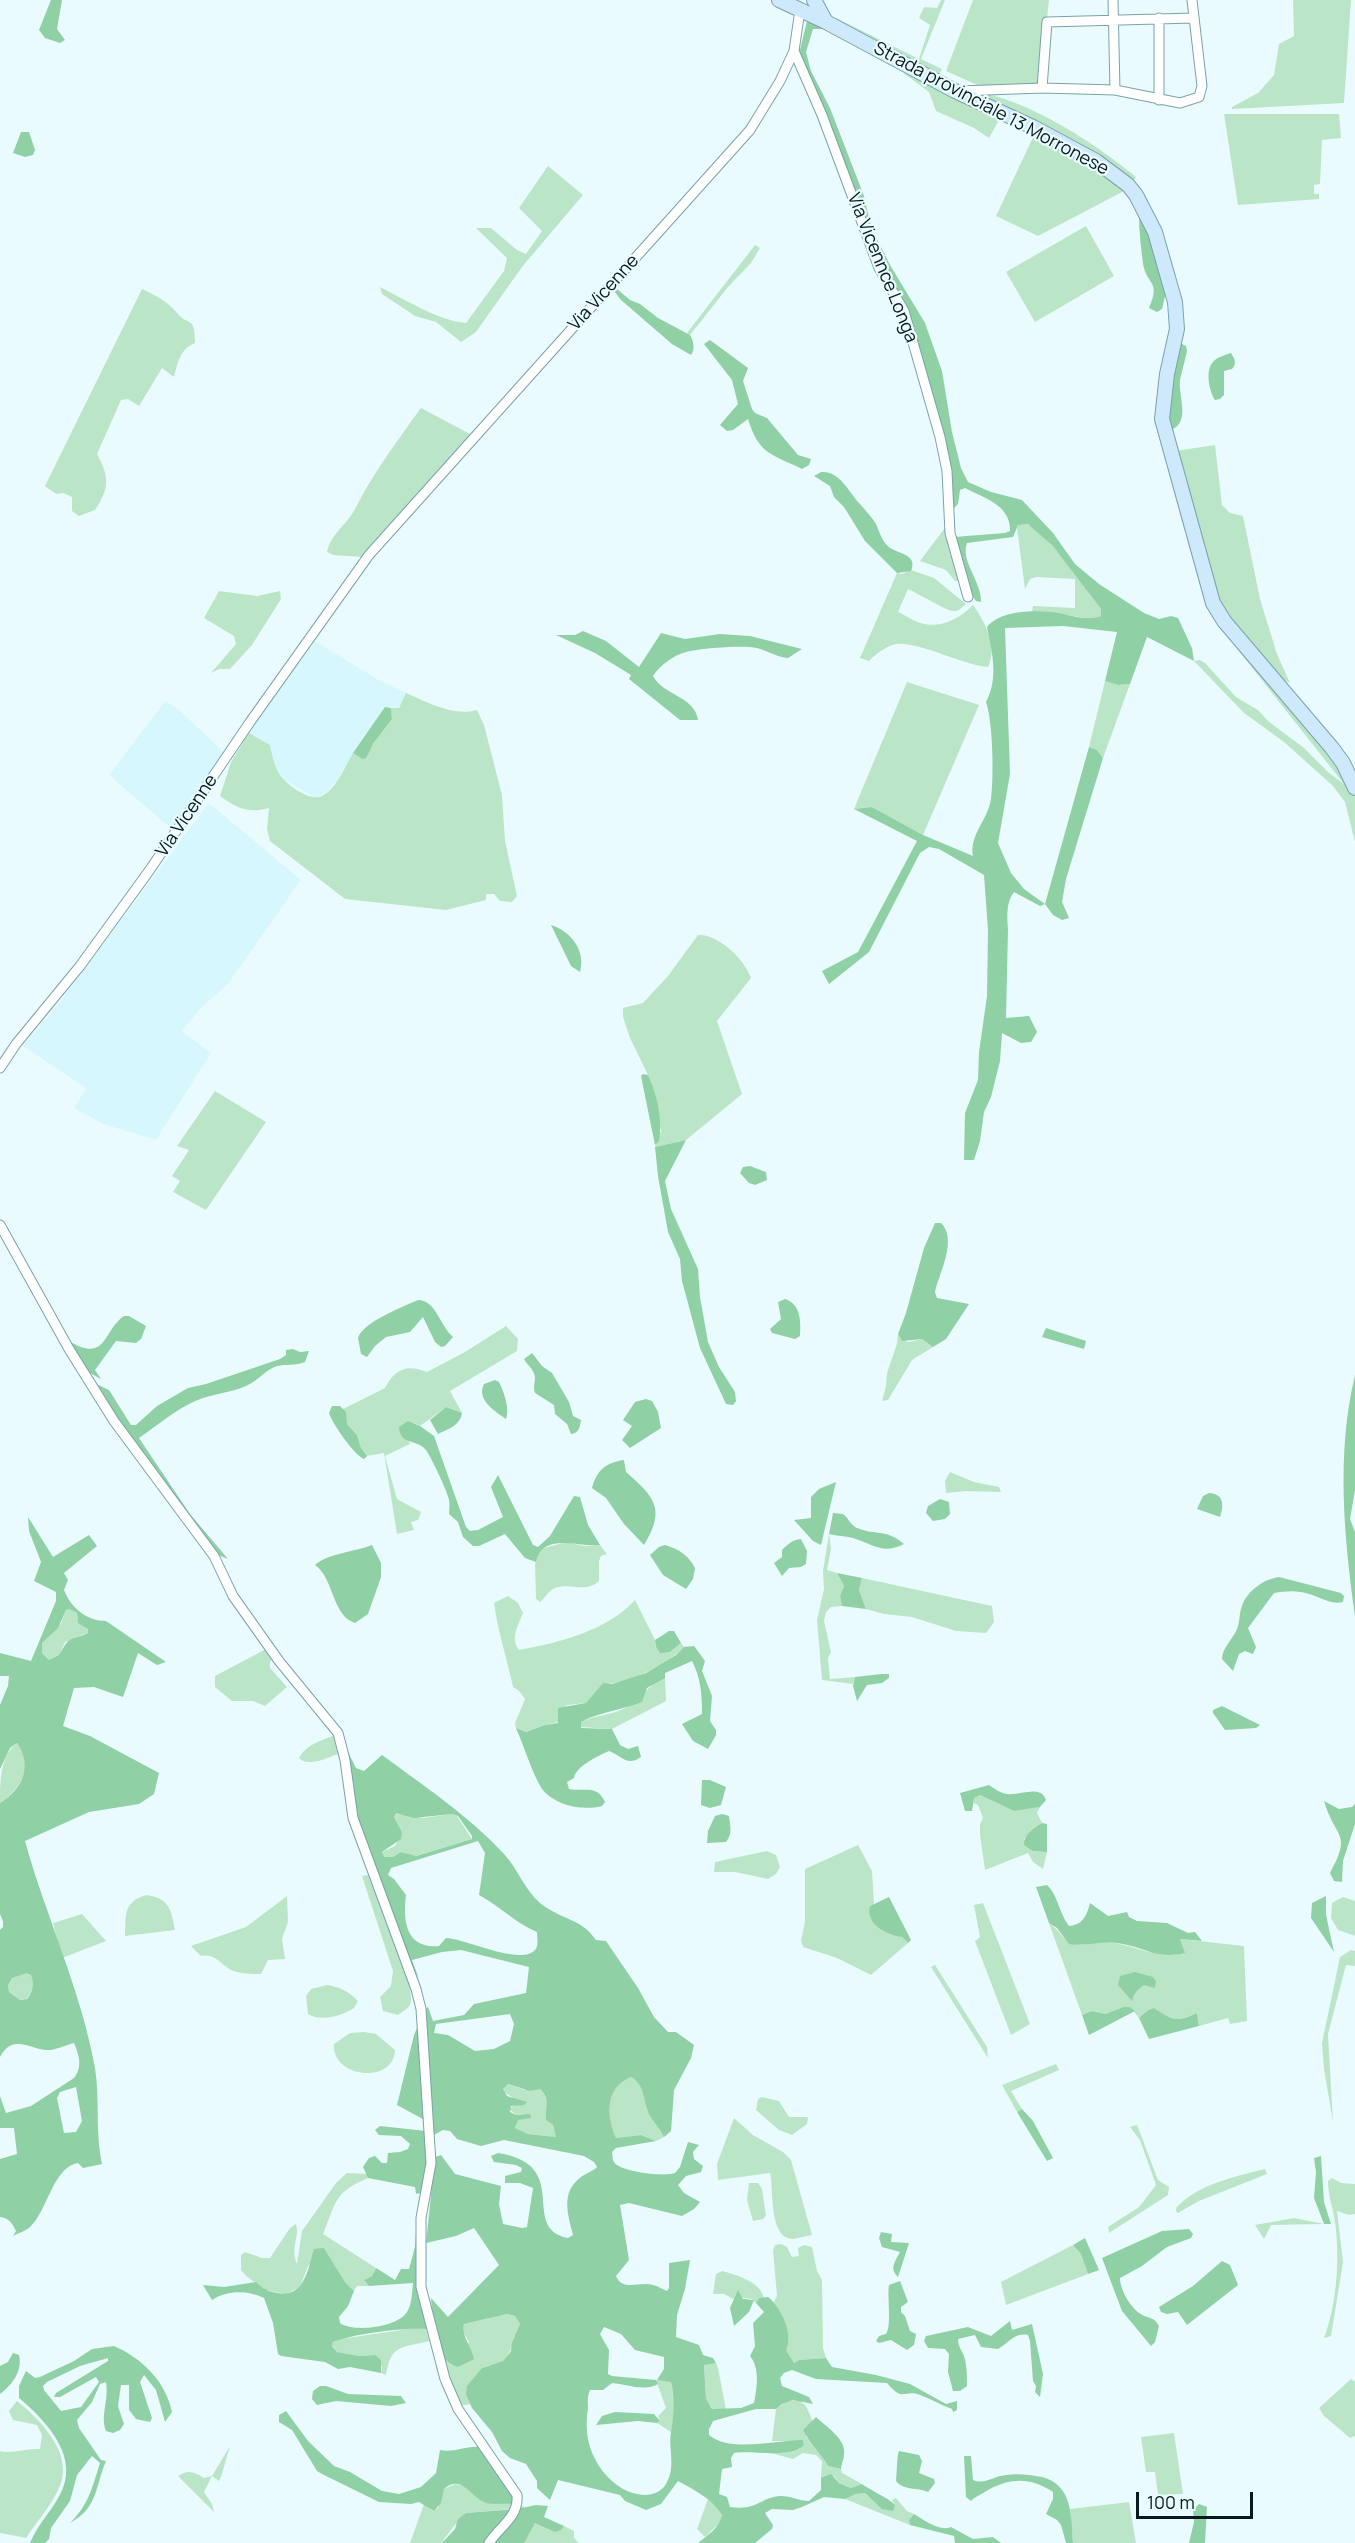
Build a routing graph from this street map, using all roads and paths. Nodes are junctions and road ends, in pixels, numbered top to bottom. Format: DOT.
graph roads {
  1 [pos="779,0"];
  2 [pos="1113,0"];
  3 [pos="1192,0"];
  4 [pos="806,2"];
  5 [pos="1159,18"];
  6 [pos="1194,18"];
  7 [pos="1114,20"];
  8 [pos="794,51"];
  9 [pos="1042,88"];
  10 [pos="1115,90"];
  11 [pos="955,91"];
  12 [pos="1159,100"];
  13 [pos="968,597"];
  14 [pos="1355,788"];
  15 [pos="0,1068"];
  16 [pos="0,1225"];
  17 [pos="489,2543"];
  1 -- 4 [label="main road"];
  2 -- 7 [label="street"];
  3 -- 6 [label="street"];
  4 -- 8 [label="street, Via Vicenne"];
  4 -- 11 [label="main road, Strada provinciale 13 Morronese"];
  5 -- 6 [label="street"];
  5 -- 7 [label="street"];
  5 -- 12 [label="street"];
  6 -- 12 [label="street"];
  7 -- 9 [label="street"];
  7 -- 10 [label="street"];
  8 -- 13 [label="street, Via Vicennce Longa"];
  8 -- 15 [label="street, Via Vicenne"];
  9 -- 10 [label="street"];
  9 -- 11 [label="street"];
  10 -- 12 [label="street"];
  11 -- 14 [label="main road, Strada provinciale 13 Morronese"];
  16 -- 17 [label="street"];
}
